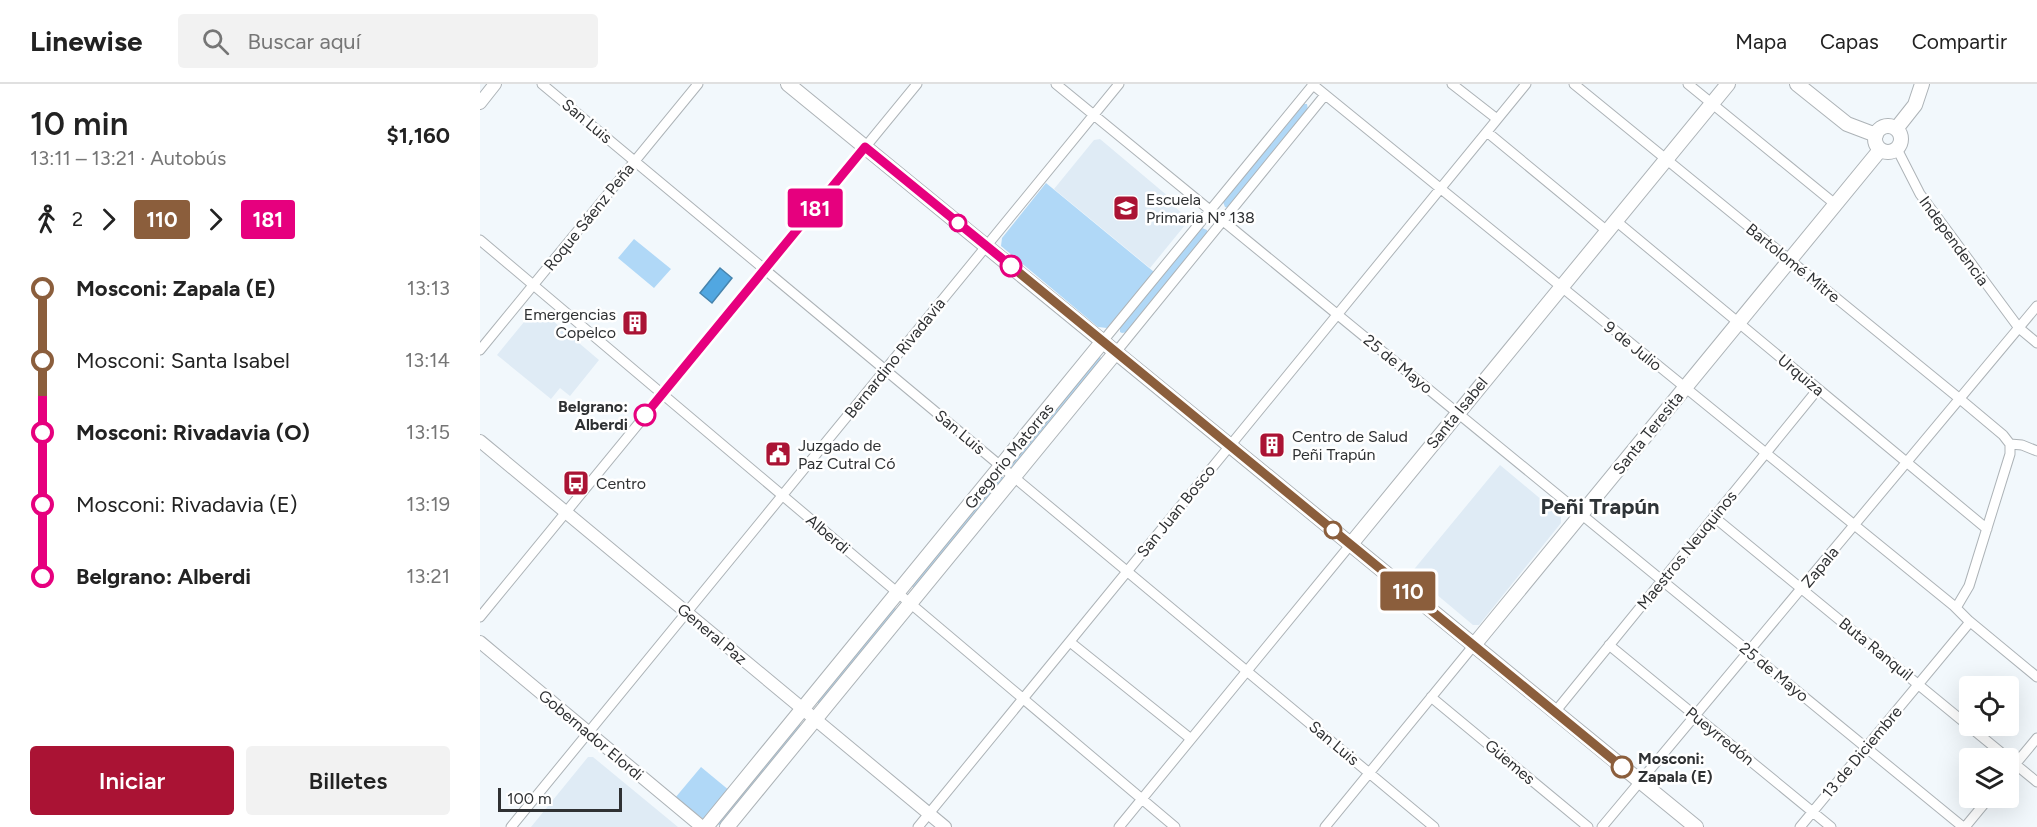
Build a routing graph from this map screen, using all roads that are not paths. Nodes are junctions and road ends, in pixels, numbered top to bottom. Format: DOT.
graph roads {
  1 [pos="495,84"];
  2 [pos="542,84"];
  3 [pos="698,84"];
  4 [pos="788,84"];
  5 [pos="917,84"];
  6 [pos="1056,84"];
  7 [pos="1119,84"];
  8 [pos="1452,84"];
  9 [pos="1526,84"];
  10 [pos="1574,84"];
  11 [pos="1688,84"];
  12 [pos="1728,84"];
  13 [pos="1797,84"];
  14 [pos="1922,84"];
  15 [pos="1312,85"];
  16 [pos="1325,95"];
  17 [pos="480,103"];
  18 [pos="1712,104"];
  19 [pos="1094,115"];
  20 [pos="1497,120"];
  21 [pos="1896,129"];
  22 [pos="1487,132"];
  23 [pos="1876,135"];
  24 [pos="865,147"];
  25 [pos="1897,149"];
  26 [pos="1880,150"];
  27 [pos="1666,159"];
  28 [pos="634,161"];
  29 [pos="1440,189"];
  30 [pos="1835,204"];
  31 [pos="1210,210"];
  32 [pos="1223,221"];
  33 [pos="1611,226"];
  34 [pos="480,240"];
  35 [pos="986,246"];
  36 [pos="1789,260"];
  37 [pos="765,269"];
  38 [pos="533,285"];
  39 [pos="1561,287"];
  40 [pos="2037,306"];
  41 [pos="1337,315"];
  42 [pos="1738,322"];
  43 [pos="2019,328"];
  44 [pos="1103,341"];
  45 [pos="2037,343"];
  46 [pos="480,350"];
  47 [pos="1116,352"];
  48 [pos="885,370"];
  49 [pos="1685,387"];
  50 [pos="1818,389"];
  51 [pos="662,394"];
  52 [pos="1960,399"];
  53 [pos="1458,413"];
  54 [pos="480,441"];
  55 [pos="2010,444"];
  56 [pos="1230,446"];
  57 [pos="2037,451"];
  58 [pos="1766,453"];
  59 [pos="1907,463"];
  60 [pos="1001,466"];
  61 [pos="1014,477"];
  62 [pos="782,495"];
  63 [pos="566,512"];
  64 [pos="1581,514"];
  65 [pos="1714,517"];
  66 [pos="1854,525"];
  67 [pos="1987,529"];
  68 [pos="1351,544"];
  69 [pos="1127,571"];
  70 [pos="1662,580"];
  71 [pos="1802,588"];
  72 [pos="897,593"];
  73 [pos="910,603"];
  74 [pos="1956,608"];
  75 [pos="686,612"];
  76 [pos="480,617"];
  77 [pos="1970,622"];
  78 [pos="480,642"];
  79 [pos="1070,642"];
  80 [pos="1474,645"];
  81 [pos="1609,645"];
  82 [pos="1749,651"];
  83 [pos="1247,671"];
  84 [pos="2037,677"];
  85 [pos="1919,684"];
  86 [pos="1431,697"];
  87 [pos="1023,698"];
  88 [pos="802,709"];
  89 [pos="1555,712"];
  90 [pos="1695,716"];
  91 [pos="815,719"];
  92 [pos="588,732"];
  93 [pos="2037,738"];
  94 [pos="1191,739"];
  95 [pos="1866,748"];
  96 [pos="1997,748"];
  97 [pos="2019,760"];
  98 [pos="2019,767"];
  99 [pos="1369,773"];
  100 [pos="1640,781"];
  101 [pos="2037,782"];
  102 [pos="1142,799"];
  103 [pos="1980,808"];
  104 [pos="1813,812"];
  105 [pos="928,814"];
  106 [pos="511,827"];
  107 [pos="704,827"];
  108 [pos="727,827"];
  109 [pos="918,827"];
  110 [pos="945,827"];
  111 [pos="1119,827"];
  112 [pos="1175,827"];
  113 [pos="1325,827"];
  114 [pos="1434,827"];
  115 [pos="1588,827"];
  116 [pos="1602,827"];
  117 [pos="1696,827"];
  118 [pos="1800,827"];
  119 [pos="1831,827"];
  120 [pos="1964,827"];
  1 -- 17 [label="street"];
  2 -- 28 [label="street, San Luis"];
  3 -- 28 [label="street, Roque Sáenz Peña"];
  4 -- 24 [label="main road"];
  5 -- 24 [label="street"];
  6 -- 19 [label="street, 25 de Mayo"];
  7 -- 19 [label="street, Bernardino Rivadavia"];
  8 -- 20 [label="street"];
  9 -- 20 [label="street, San Juan Bosco"];
  10 -- 27 [label="street, Bartolomé Mitre"];
  11 -- 18 [label="street"];
  12 -- 18 [label="main road, Santa Isabel"];
  13 -- 23 [label="main road"];
  14 -- 21 [label="main road"];
  15 -- 16 [label="street, 9 de Julio"];
  15 -- 31 [label="street, Gregorio Matorras"];
  16 -- 29 [label="street, 9 de Julio"];
  16 -- 32 [label="street, Gregorio Matorras"];
  18 -- 27 [label="main road, Santa Isabel"];
  18 -- 30 [label="street"];
  19 -- 31 [label="street, 25 de Mayo"];
  19 -- 35 [label="street, Bernardino Rivadavia"];
  20 -- 22 [label="street, San Juan Bosco"];
  21 -- 23 [label="main road"];
  21 -- 25 [label="main road"];
  22 -- 29 [label="street, San Juan Bosco"];
  22 -- 33 [label="street, Urquiza"];
  23 -- 26 [label="main road"];
  24 -- 35 [label="main road"];
  24 -- 37 [label="street"];
  25 -- 26 [label="main road"];
  25 -- 43 [label="street, Independencia"];
  26 -- 30 [label="main road, Santa Teresita"];
  27 -- 33 [label="main road, Santa Isabel"];
  27 -- 36 [label="street, Bartolomé Mitre"];
  28 -- 37 [label="street, San Luis"];
  28 -- 38 [label="street, Roque Sáenz Peña"];
  29 -- 39 [label="street, 9 de Julio"];
  29 -- 41 [label="street, San Juan Bosco"];
  30 -- 36 [label="main road, Santa Teresita"];
  31 -- 32 [label="street, 25 de Mayo"];
  31 -- 44 [label="street, Gregorio Matorras"];
  32 -- 41 [label="street, 25 de Mayo"];
  32 -- 47 [label="street, Gregorio Matorras"];
  33 -- 39 [label="main road, Santa Isabel"];
  33 -- 42 [label="street, Urquiza"];
  34 -- 38 [label="street, Alberdi"];
  35 -- 44 [label="main road"];
  35 -- 48 [label="street, Bernardino Rivadavia"];
  36 -- 42 [label="main road, Santa Teresita"];
  36 -- 52 [label="street, Bartolomé Mitre"];
  37 -- 48 [label="street, San Luis"];
  37 -- 51 [label="street"];
  38 -- 46 [label="street, Roque Sáenz Peña"];
  38 -- 51 [label="street, Alberdi"];
  39 -- 49 [label="street, 9 de Julio"];
  39 -- 53 [label="main road, Santa Isabel"];
  40 -- 43 [label="street, Zapala"];
  41 -- 53 [label="street, 25 de Mayo"];
  41 -- 56 [label="street, San Juan Bosco"];
  42 -- 49 [label="main road, Santa Teresita"];
  42 -- 50 [label="street, Urquiza"];
  43 -- 45 [label="street, Independencia"];
  43 -- 52 [label="street, Zapala"];
  44 -- 47 [label="main road"];
  44 -- 60 [label="main road, Gregorio Matorras"];
  47 -- 56 [label="main road"];
  47 -- 61 [label="main road, Gregorio Matorras"];
  48 -- 60 [label="street, San Luis"];
  48 -- 62 [label="street, Bernardino Rivadavia"];
  49 -- 58 [label="street, 9 de Julio"];
  49 -- 64 [label="main road, Santa Teresita"];
  50 -- 58 [label="street, Maestros Neuquinos"];
  50 -- 59 [label="street, Urquiza"];
  51 -- 62 [label="street, Alberdi"];
  51 -- 63 [label="street"];
  52 -- 55 [label="street, Bartolomé Mitre"];
  52 -- 59 [label="street, Zapala"];
  53 -- 64 [label="street, 25 de Mayo"];
  53 -- 68 [label="main road, Santa Isabel"];
  54 -- 63 [label="street, General Paz"];
  55 -- 57 [label="street"];
  55 -- 67 [label="street"];
  56 -- 68 [label="main road"];
  56 -- 69 [label="street, San Juan Bosco"];
  58 -- 65 [label="street, Maestros Neuquinos"];
  58 -- 66 [label="street, 9 de Julio"];
  59 -- 66 [label="street, Zapala"];
  59 -- 67 [label="street, Urquiza"];
  60 -- 61 [label="street, San Luis"];
  60 -- 72 [label="main road, Gregorio Matorras"];
  61 -- 69 [label="street, San Luis"];
  61 -- 73 [label="main road, Gregorio Matorras"];
  62 -- 72 [label="street, Alberdi"];
  62 -- 75 [label="street, Bernardino Rivadavia"];
  63 -- 75 [label="street, General Paz"];
  63 -- 76 [label="street"];
  64 -- 70 [label="street, 25 de Mayo"];
  64 -- 80 [label="main road, Santa Teresita"];
  65 -- 70 [label="street, Maestros Neuquinos"];
  65 -- 71 [label="street, Buta Ranquil"];
  66 -- 71 [label="street, Zapala"];
  66 -- 74 [label="street, 9 de Julio"];
  67 -- 74 [label="street"];
  68 -- 80 [label="main road"];
  68 -- 83 [label="street, Santa Isabel"];
  69 -- 79 [label="street, San Juan Bosco"];
  69 -- 83 [label="street, San Luis"];
  70 -- 81 [label="street, Maestros Neuquinos"];
  70 -- 82 [label="street, 25 de Mayo"];
  71 -- 82 [label="street, Zapala"];
  71 -- 85 [label="street, Buta Ranquil"];
  72 -- 73 [label="street, Alberdi"];
  72 -- 88 [label="main road, Gregorio Matorras"];
  73 -- 87 [label="street, Alberdi"];
  73 -- 91 [label="main road, Gregorio Matorras"];
  74 -- 77 [label="street, 9 de Julio"];
  75 -- 88 [label="street, General Paz"];
  75 -- 92 [label="street, Bernardino Rivadavia"];
  77 -- 84 [label="street, 9 de Julio"];
  77 -- 85 [label="street, 13 de Diciembre"];
  78 -- 92 [label="street, Gobernador Elordi"];
  79 -- 87 [label="street, San Juan Bosco"];
  79 -- 94 [label="street"];
  80 -- 86 [label="street, Santa Teresita"];
  80 -- 89 [label="main road"];
  81 -- 89 [label="street, Maestros Neuquinos"];
  81 -- 90 [label="street, Pueyrredón"];
  82 -- 90 [label="street, Zapala"];
  82 -- 95 [label="street, 25 de Mayo"];
  83 -- 94 [label="street, Santa Isabel"];
  83 -- 99 [label="street, San Luis"];
  85 -- 95 [label="street, 13 de Diciembre"];
  85 -- 96 [label="street, Buta Ranquil"];
  86 -- 99 [label="street, Santa Teresita"];
  86 -- 115 [label="street, Güemes"];
  87 -- 102 [label="street, Alberdi"];
  87 -- 105 [label="street, San Juan Bosco"];
  88 -- 91 [label="street, General Paz"];
  88 -- 107 [label="main road, Gregorio Matorras"];
  89 -- 100 [label="main road"];
  90 -- 100 [label="street, Zapala"];
  90 -- 104 [label="street, Pueyrredón"];
  91 -- 105 [label="street, General Paz"];
  91 -- 108 [label="main road, Gregorio Matorras"];
  92 -- 106 [label="street, Bernardino Rivadavia"];
  92 -- 107 [label="street, Gobernador Elordi"];
  93 -- 97 [label="street"];
  94 -- 102 [label="street, Santa Isabel"];
  95 -- 104 [label="street, 13 de Diciembre"];
  95 -- 120 [label="street, 25 de Mayo"];
  98 -- 101 [label="street, Buta Ranquil"];
  99 -- 113 [label="street, Santa Teresita"];
  99 -- 114 [label="street, San Luis"];
  100 -- 116 [label="street, Zapala"];
  100 -- 117 [label="main road"];
  102 -- 111 [label="street, Santa Isabel"];
  102 -- 112 [label="street, Alberdi"];
  103 -- 120 [label="street"];
  104 -- 118 [label="street, 13 de Diciembre"];
  104 -- 119 [label="street, Pueyrredón"];
  105 -- 109 [label="street, San Juan Bosco"];
  105 -- 110 [label="street, General Paz"];
}
